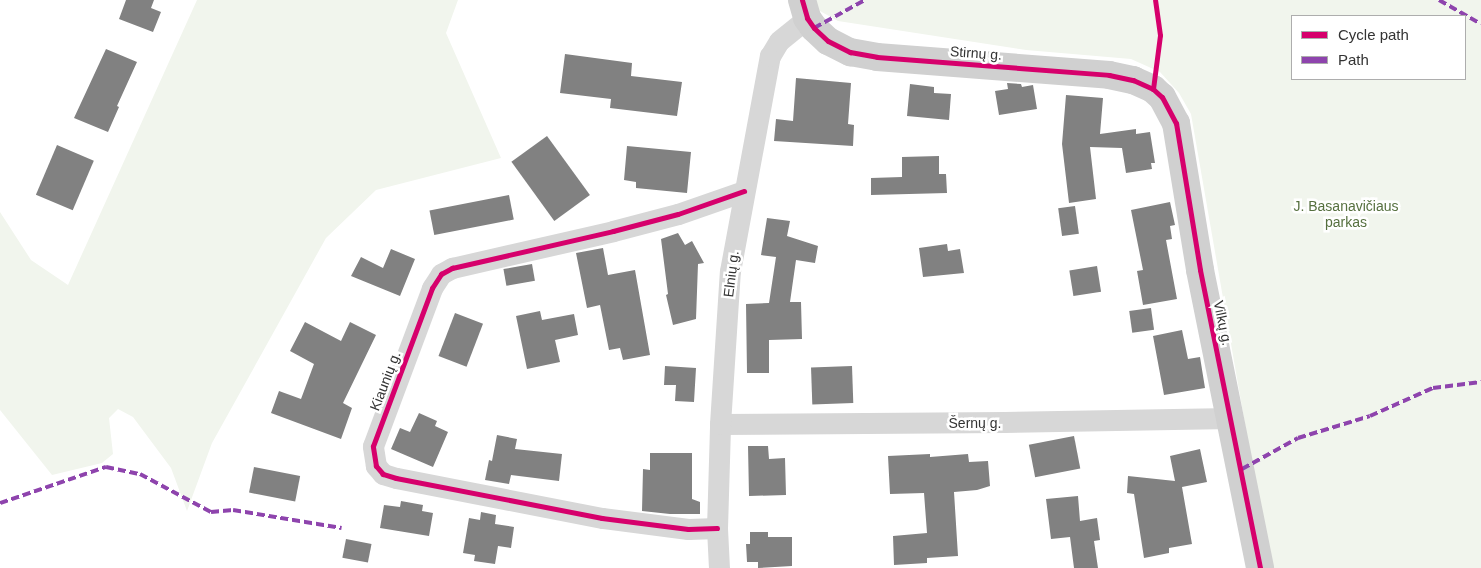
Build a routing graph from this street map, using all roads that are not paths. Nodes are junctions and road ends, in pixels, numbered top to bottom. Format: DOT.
graph roads {
  1 [pos="804,9"];
  2 [pos="1153,89"];
  3 [pos="744,191"];
  4 [pos="1231,418"];
  5 [pos="720,424"];
  6 [pos="717,528"];
  7 [pos="718,568"];
  8 [pos="1260,568"];
  1 -- 2 [label="street, Stirnų g."];
  1 -- 3 [label="street, Elnių g."];
  2 -- 4 [label="street, Vilkų g."];
  3 -- 5 [label="street, Elnių g."];
  3 -- 6 [label="street, Kiaunių g."];
  4 -- 5 [label="street, Šernų g."];
  4 -- 8 [label="street, Vilkų g."];
  5 -- 6 [label="street, Elnių g."];
  6 -- 7 [label="street, Elnių g."];
}
